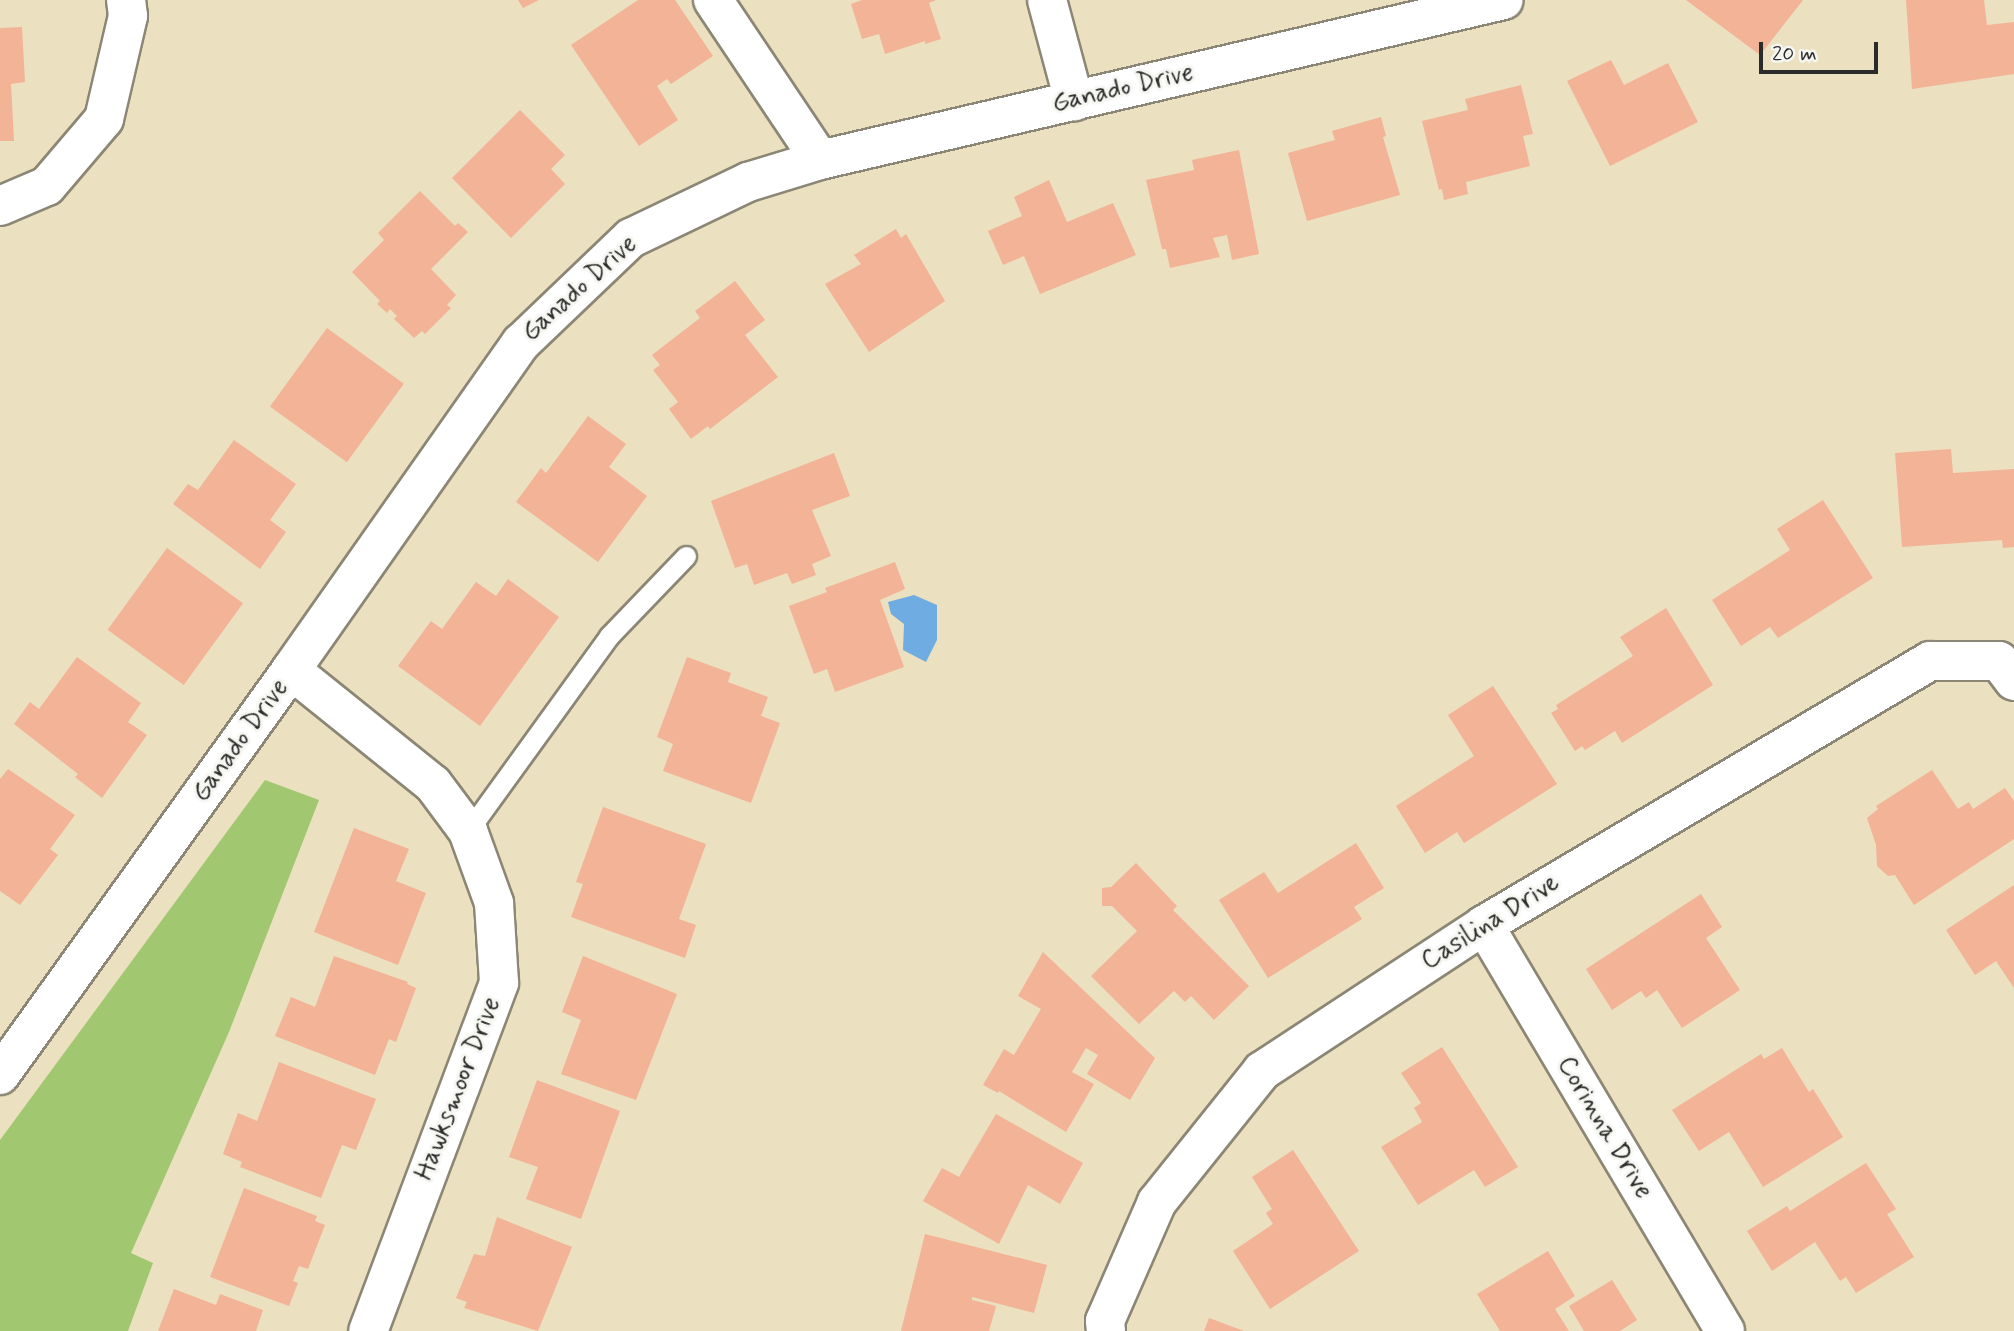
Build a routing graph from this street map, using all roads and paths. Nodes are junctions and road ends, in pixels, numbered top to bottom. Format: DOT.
graph roads {
  1 [pos="127,0"];
  2 [pos="713,0"];
  3 [pos="1047,0"];
  4 [pos="1504,0"];
  5 [pos="1074,101"];
  6 [pos="820,160"];
  7 [pos="0,206"];
  8 [pos="686,555"];
  9 [pos="291,670"];
  10 [pos="2007,671"];
  11 [pos="468,831"];
  12 [pos="1484,925"];
  13 [pos="0,1075"];
  14 [pos="368,1331"];
  15 [pos="1106,1331"];
  16 [pos="1725,1331"];
  1 -- 7 [label="street"];
  2 -- 6 [label="street"];
  3 -- 5 [label="street"];
  4 -- 5 [label="street, Ganado Drive"];
  5 -- 6 [label="street, Ganado Drive"];
  6 -- 9 [label="street, Ganado Drive"];
  8 -- 11 [label="lane"];
  9 -- 11 [label="street, Hawksmoor Drive"];
  9 -- 13 [label="street, Ganado Drive"];
  10 -- 12 [label="street, Casilina Drive"];
  11 -- 14 [label="street, Hawksmoor Drive"];
  12 -- 15 [label="street, Casilina Drive"];
  12 -- 16 [label="street, Corinna Drive"];
}
